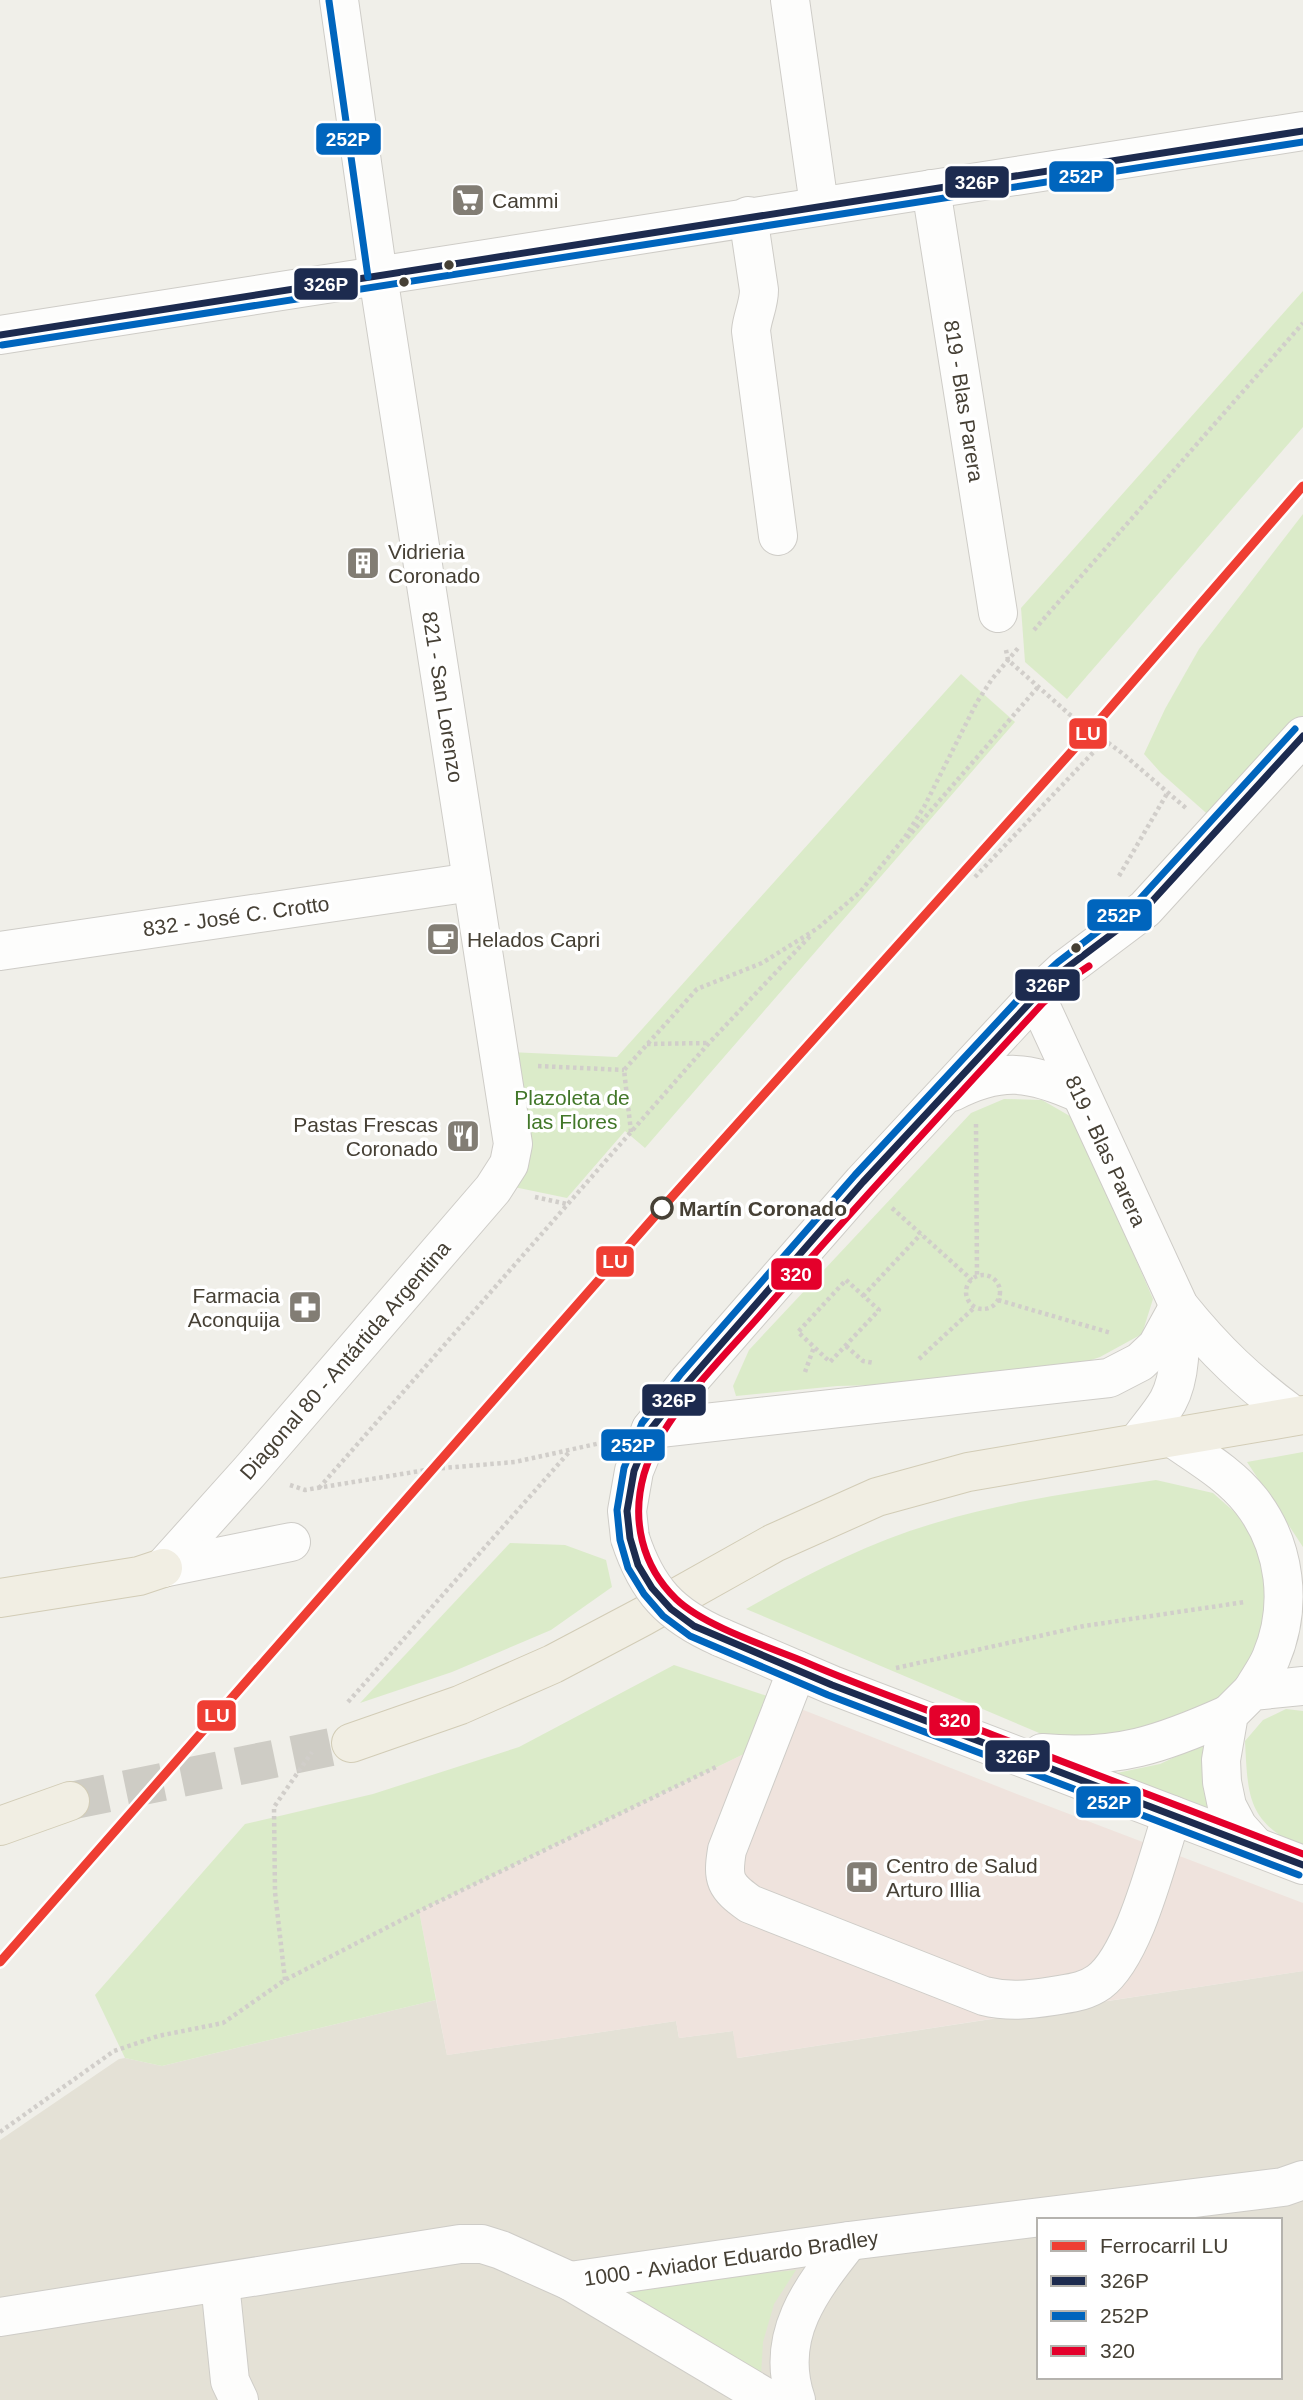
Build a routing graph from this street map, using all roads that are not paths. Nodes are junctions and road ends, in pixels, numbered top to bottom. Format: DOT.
graph roads {
  1 [pos="339,0"];
  2 [pos="790,0"];
  3 [pos="1303,131"];
  4 [pos="931,189"];
  5 [pos="819,205"];
  6 [pos="748,216"];
  7 [pos="378,276"];
  8 [pos="0,335"];
  9 [pos="778,536"];
  10 [pos="998,613"];
  11 [pos="1303,736"];
  12 [pos="472,882"];
  13 [pos="0,951"];
  14 [pos="1036,996"];
  15 [pos="960,1088"];
  16 [pos="1079,1094"];
  17 [pos="513,1144"];
  18 [pos="1179,1306"];
  19 [pos="1299,1415"];
  20 [pos="651,1429"];
  21 [pos="1155,1439"];
  22 [pos="291,1542"];
  23 [pos="163,1568"];
  24 [pos="0,1598"];
  25 [pos="797,1670"];
  26 [pos="1303,1686"];
  27 [pos="1240,1703"];
  28 [pos="351,1743"];
  29 [pos="1006,1750"];
  30 [pos="70,1801"];
  31 [pos="1172,1815"];
  32 [pos="0,1826"];
  33 [pos="1255,1846"];
  34 [pos="1303,1865"];
  35 [pos="1303,2180"];
  36 [pos="849,2241"];
  37 [pos="570,2281"];
  38 [pos="220,2283"];
  39 [pos="0,2317"];
  40 [pos="239,2400"];
  41 [pos="770,2400"];
  42 [pos="796,2400"];
  1 -- 7 [label="street, 821 - San Lorenzo"];
  2 -- 5 [label="street"];
  3 -- 4 [label="street"];
  4 -- 5 [label="street"];
  4 -- 10 [label="street, 819 - Blas Parera"];
  5 -- 6 [label="street"];
  6 -- 7 [label="street"];
  6 -- 9 [label="street"];
  7 -- 8 [label="street"];
  7 -- 12 [label="street, 821 - San Lorenzo"];
  11 -- 14 [label="street"];
  12 -- 13 [label="street, 832 - José C. Crotto"];
  12 -- 17 [label="street, 821 - San Lorenzo"];
  14 -- 15 [label="street"];
  14 -- 16 [label="street, 819 - Blas Parera"];
  15 -- 16 [label="street"];
  15 -- 20 [label="street"];
  16 -- 18 [label="street, 819 - Blas Parera"];
  17 -- 23 [label="street, Diagonal 80 - Antártida Argentina"];
  18 -- 19 [label="street, 819 - Blas Parera"];
  18 -- 20 [label="street"];
  18 -- 21 [label="street, 819 - Blas Parera"];
  19 -- 21 [label="main road"];
  20 -- 25 [label="street, bridge"];
  21 -- 27 [label="street"];
  21 -- 28 [label="main road"];
  22 -- 23 [label="street"];
  23 -- 24 [label="main road"];
  25 -- 29 [label="street"];
  25 -- 31 [label="street"];
  26 -- 27 [label="street"];
  27 -- 29 [label="street"];
  27 -- 33 [label="street"];
  29 -- 31 [label="street"];
  30 -- 32 [label="main road"];
  31 -- 33 [label="street"];
  33 -- 34 [label="street"];
  35 -- 36 [label="street, 1000 - Aviador Eduardo Bradley"];
  36 -- 37 [label="street, 1000 - Aviador Eduardo Bradley"];
  36 -- 42 [label="street"];
  37 -- 38 [label="street, 1000 - Aviador Eduardo Bradley"];
  37 -- 41 [label="street"];
  38 -- 39 [label="street, 1000 - Aviador Eduardo Bradley"];
  38 -- 40 [label="street"];
}
